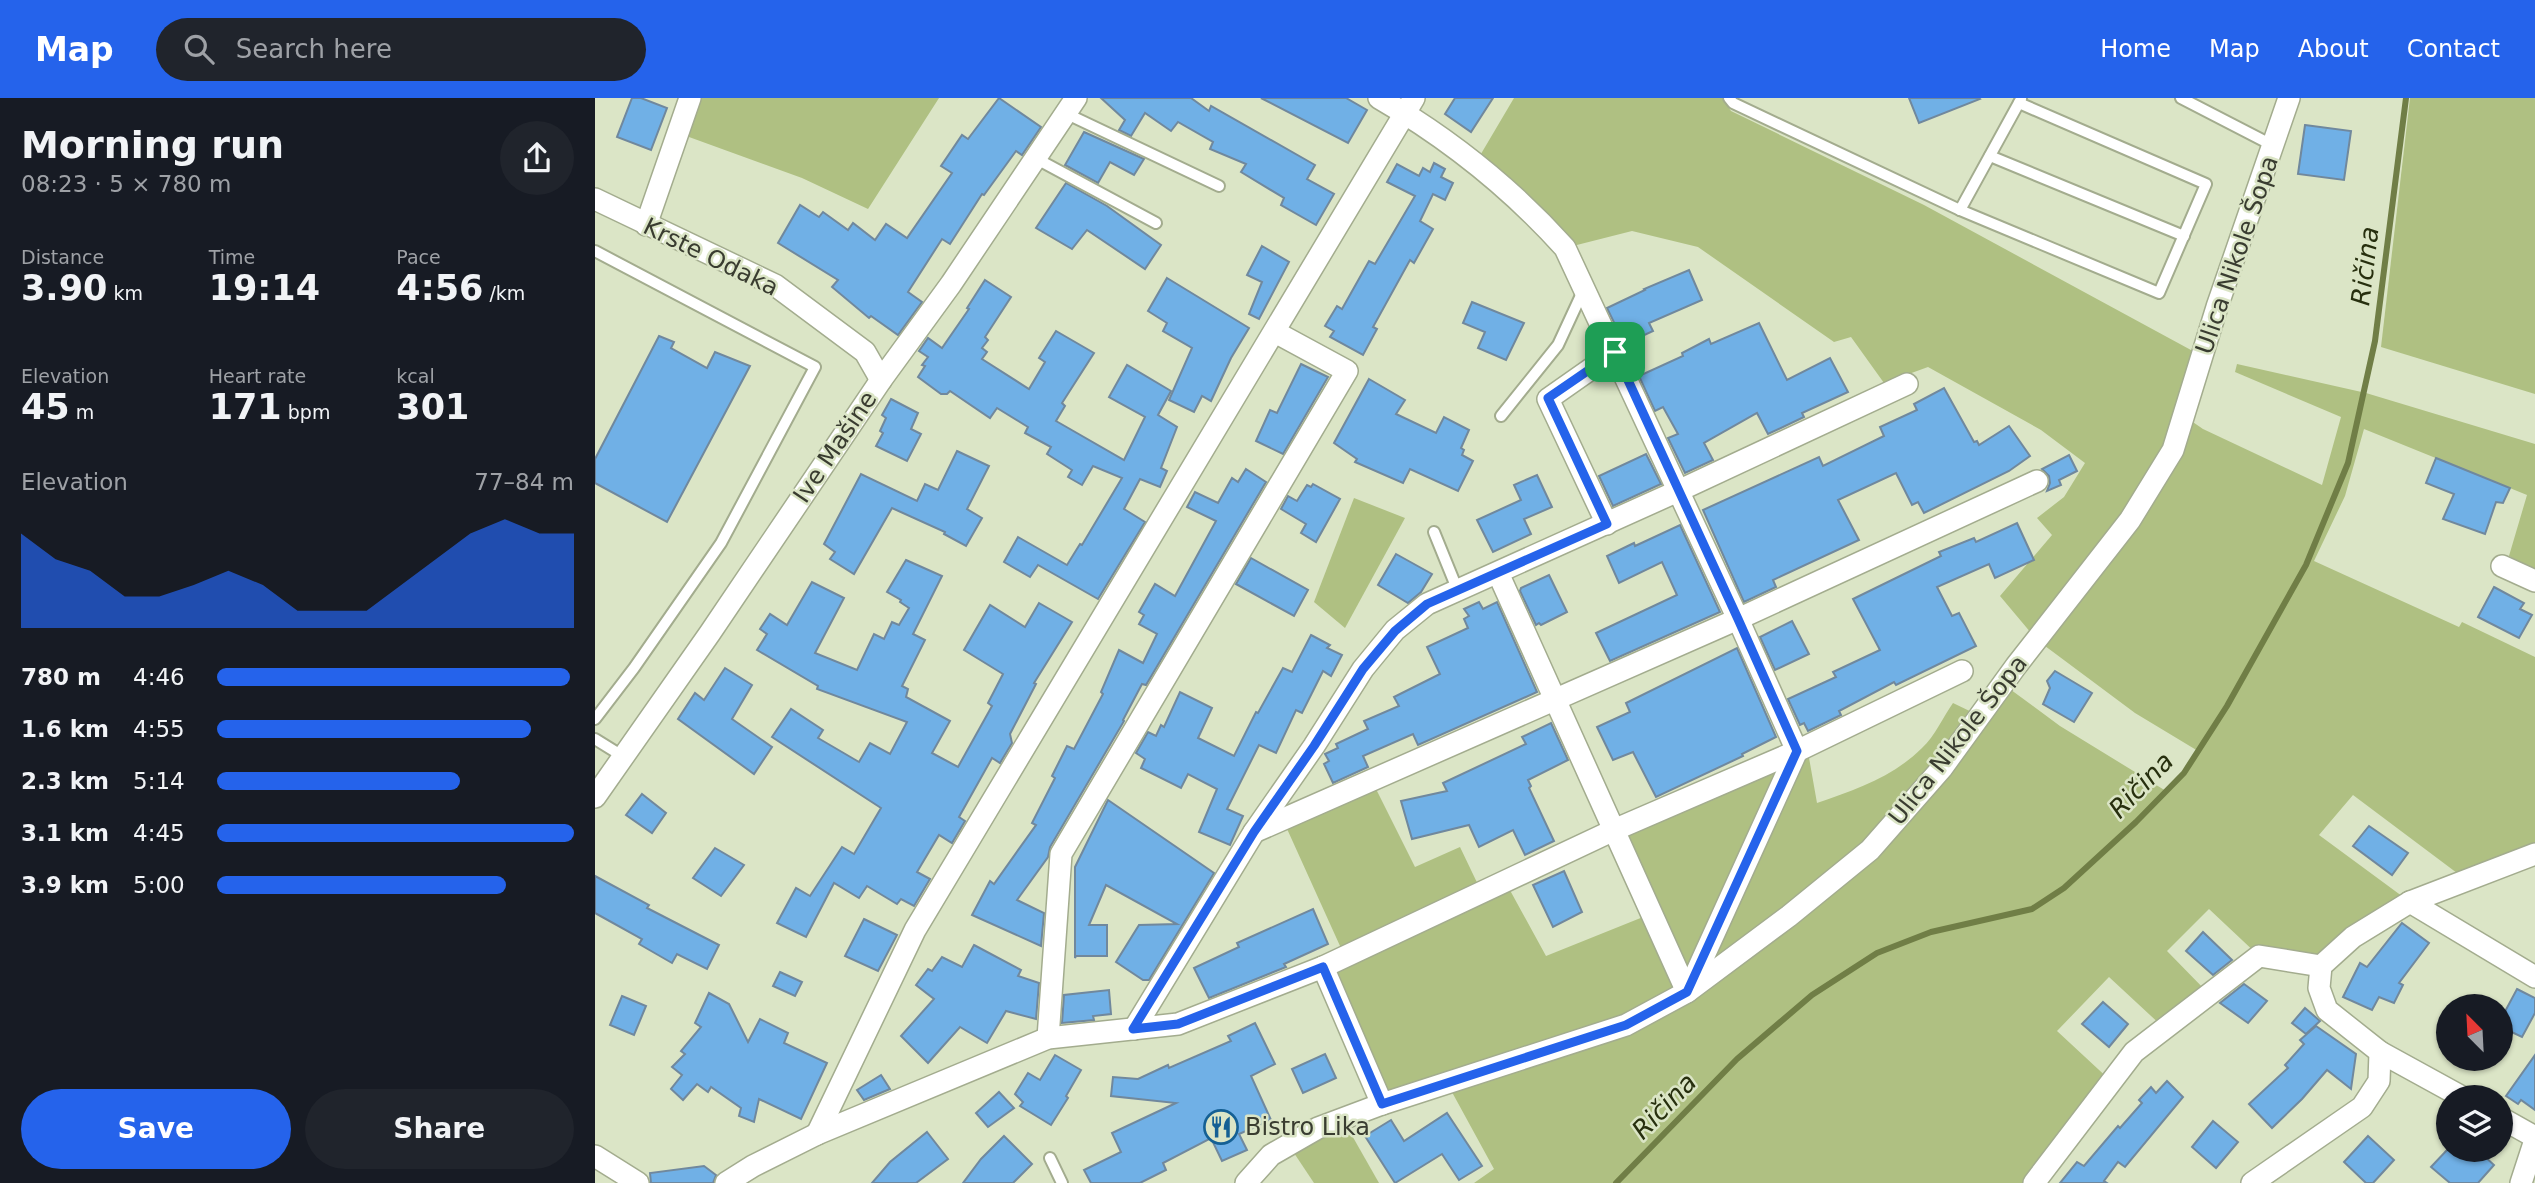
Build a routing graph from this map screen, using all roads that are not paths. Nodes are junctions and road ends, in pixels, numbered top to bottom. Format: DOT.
graph roads {
  1 [pos="690,98"];
  2 [pos="1379,98"];
  3 [pos="1729,98"];
  4 [pos="2181,98"];
  5 [pos="2289,98"];
  6 [pos="2021,100"];
  7 [pos="1071,105"];
  8 [pos="1409,106"];
  9 [pos="2274,146"];
  10 [pos="1990,156"];
  11 [pos="1035,158"];
  12 [pos="1219,186"];
  13 [pos="595,200"];
  14 [pos="1961,210"];
  15 [pos="1156,223"];
  16 [pos="646,225"];
  17 [pos="2184,236"];
  18 [pos="595,251"];
  19 [pos="1584,288"];
  20 [pos="1275,332"];
  21 [pos="1615,352"];
  22 [pos="881,380"];
  23 [pos="1907,384"];
  24 [pos="1501,416"];
  25 [pos="2037,481"];
  26 [pos="1678,491"];
  27 [pos="1607,524"];
  28 [pos="1434,532"];
  29 [pos="2502,566"];
  30 [pos="1498,573"];
  31 [pos="2535,581"];
  32 [pos="1458,591"];
  33 [pos="1738,619"];
  34 [pos="1962,671"];
  35 [pos="1555,700"];
  36 [pos="595,719"];
  37 [pos="595,739"];
  38 [pos="1797,751"];
  39 [pos="624,757"];
  40 [pos="595,797"];
  41 [pos="1614,831"];
  42 [pos="1254,832"];
  43 [pos="2535,854"];
  44 [pos="2410,902"];
  45 [pos="2321,966"];
  46 [pos="1323,967"];
  47 [pos="2535,977"];
  48 [pos="1695,986"];
  49 [pos="1133,1029"];
  50 [pos="1048,1038"];
  51 [pos="2380,1052"];
  52 [pos="2440,1085"];
  53 [pos="1382,1104"];
  54 [pos="2513,1125"];
  55 [pos="817,1133"];
  56 [pos="2535,1139"];
  57 [pos="595,1156"];
  58 [pos="1050,1158"];
  59 [pos="638,1183"];
  60 [pos="726,1183"];
  61 [pos="1062,1183"];
  62 [pos="1246,1183"];
  63 [pos="2034,1183"];
  64 [pos="2252,1183"];
  65 [pos="2521,1183"];
  1 -- 16 [label="street"];
  2 -- 8 [label="street"];
  3 -- 14 [label="lane"];
  4 -- 9 [label="lane"];
  5 -- 9 [label="street, Ulica Nikole Šopa"];
  6 -- 10 [label="lane"];
  6 -- 17 [label="lane"];
  7 -- 11 [label="street, Ive Mašine"];
  7 -- 12 [label="lane"];
  8 -- 19 [label="street"];
  8 -- 20 [label="street"];
  9 -- 48 [label="street, Ulica Nikole Šopa"];
  10 -- 14 [label="lane"];
  10 -- 17 [label="lane"];
  11 -- 15 [label="lane"];
  11 -- 22 [label="street, Ive Mašine"];
  13 -- 16 [label="street, Krste Odaka"];
  14 -- 17 [label="lane"];
  16 -- 22 [label="street, Krste Odaka"];
  18 -- 36 [label="lane"];
  19 -- 21 [label="street"];
  19 -- 24 [label="lane"];
  20 -- 50 [label="street"];
  20 -- 55 [label="street"];
  21 -- 26 [label="street"];
  21 -- 27 [label="street"];
  22 -- 39 [label="street, Ive Mašine"];
  23 -- 26 [label="street"];
  25 -- 33 [label="street"];
  26 -- 27 [label="street"];
  26 -- 33 [label="street"];
  27 -- 30 [label="street"];
  28 -- 32 [label="lane"];
  29 -- 31 [label="street"];
  30 -- 32 [label="street"];
  30 -- 35 [label="street"];
  32 -- 42 [label="street"];
  33 -- 35 [label="street"];
  33 -- 38 [label="street"];
  34 -- 38 [label="street"];
  35 -- 41 [label="street"];
  35 -- 42 [label="street"];
  37 -- 39 [label="lane"];
  38 -- 41 [label="street"];
  38 -- 48 [label="street"];
  39 -- 40 [label="street, Ive Mašine"];
  41 -- 46 [label="street"];
  41 -- 48 [label="street"];
  42 -- 49 [label="street"];
  43 -- 44 [label="street"];
  44 -- 45 [label="street"];
  44 -- 47 [label="street"];
  45 -- 51 [label="street"];
  45 -- 63 [label="street"];
  46 -- 49 [label="street"];
  46 -- 53 [label="street"];
  48 -- 53 [label="street, Ulica Nikole Šopa"];
  49 -- 50 [label="street"];
  50 -- 55 [label="street"];
  51 -- 52 [label="street"];
  51 -- 64 [label="street"];
  53 -- 62 [label="street, Ulica Nikole Šopa"];
  54 -- 56 [label="street"];
  55 -- 60 [label="street"];
  56 -- 65 [label="street"];
  57 -- 59 [label="street"];
  58 -- 61 [label="lane"];
}
